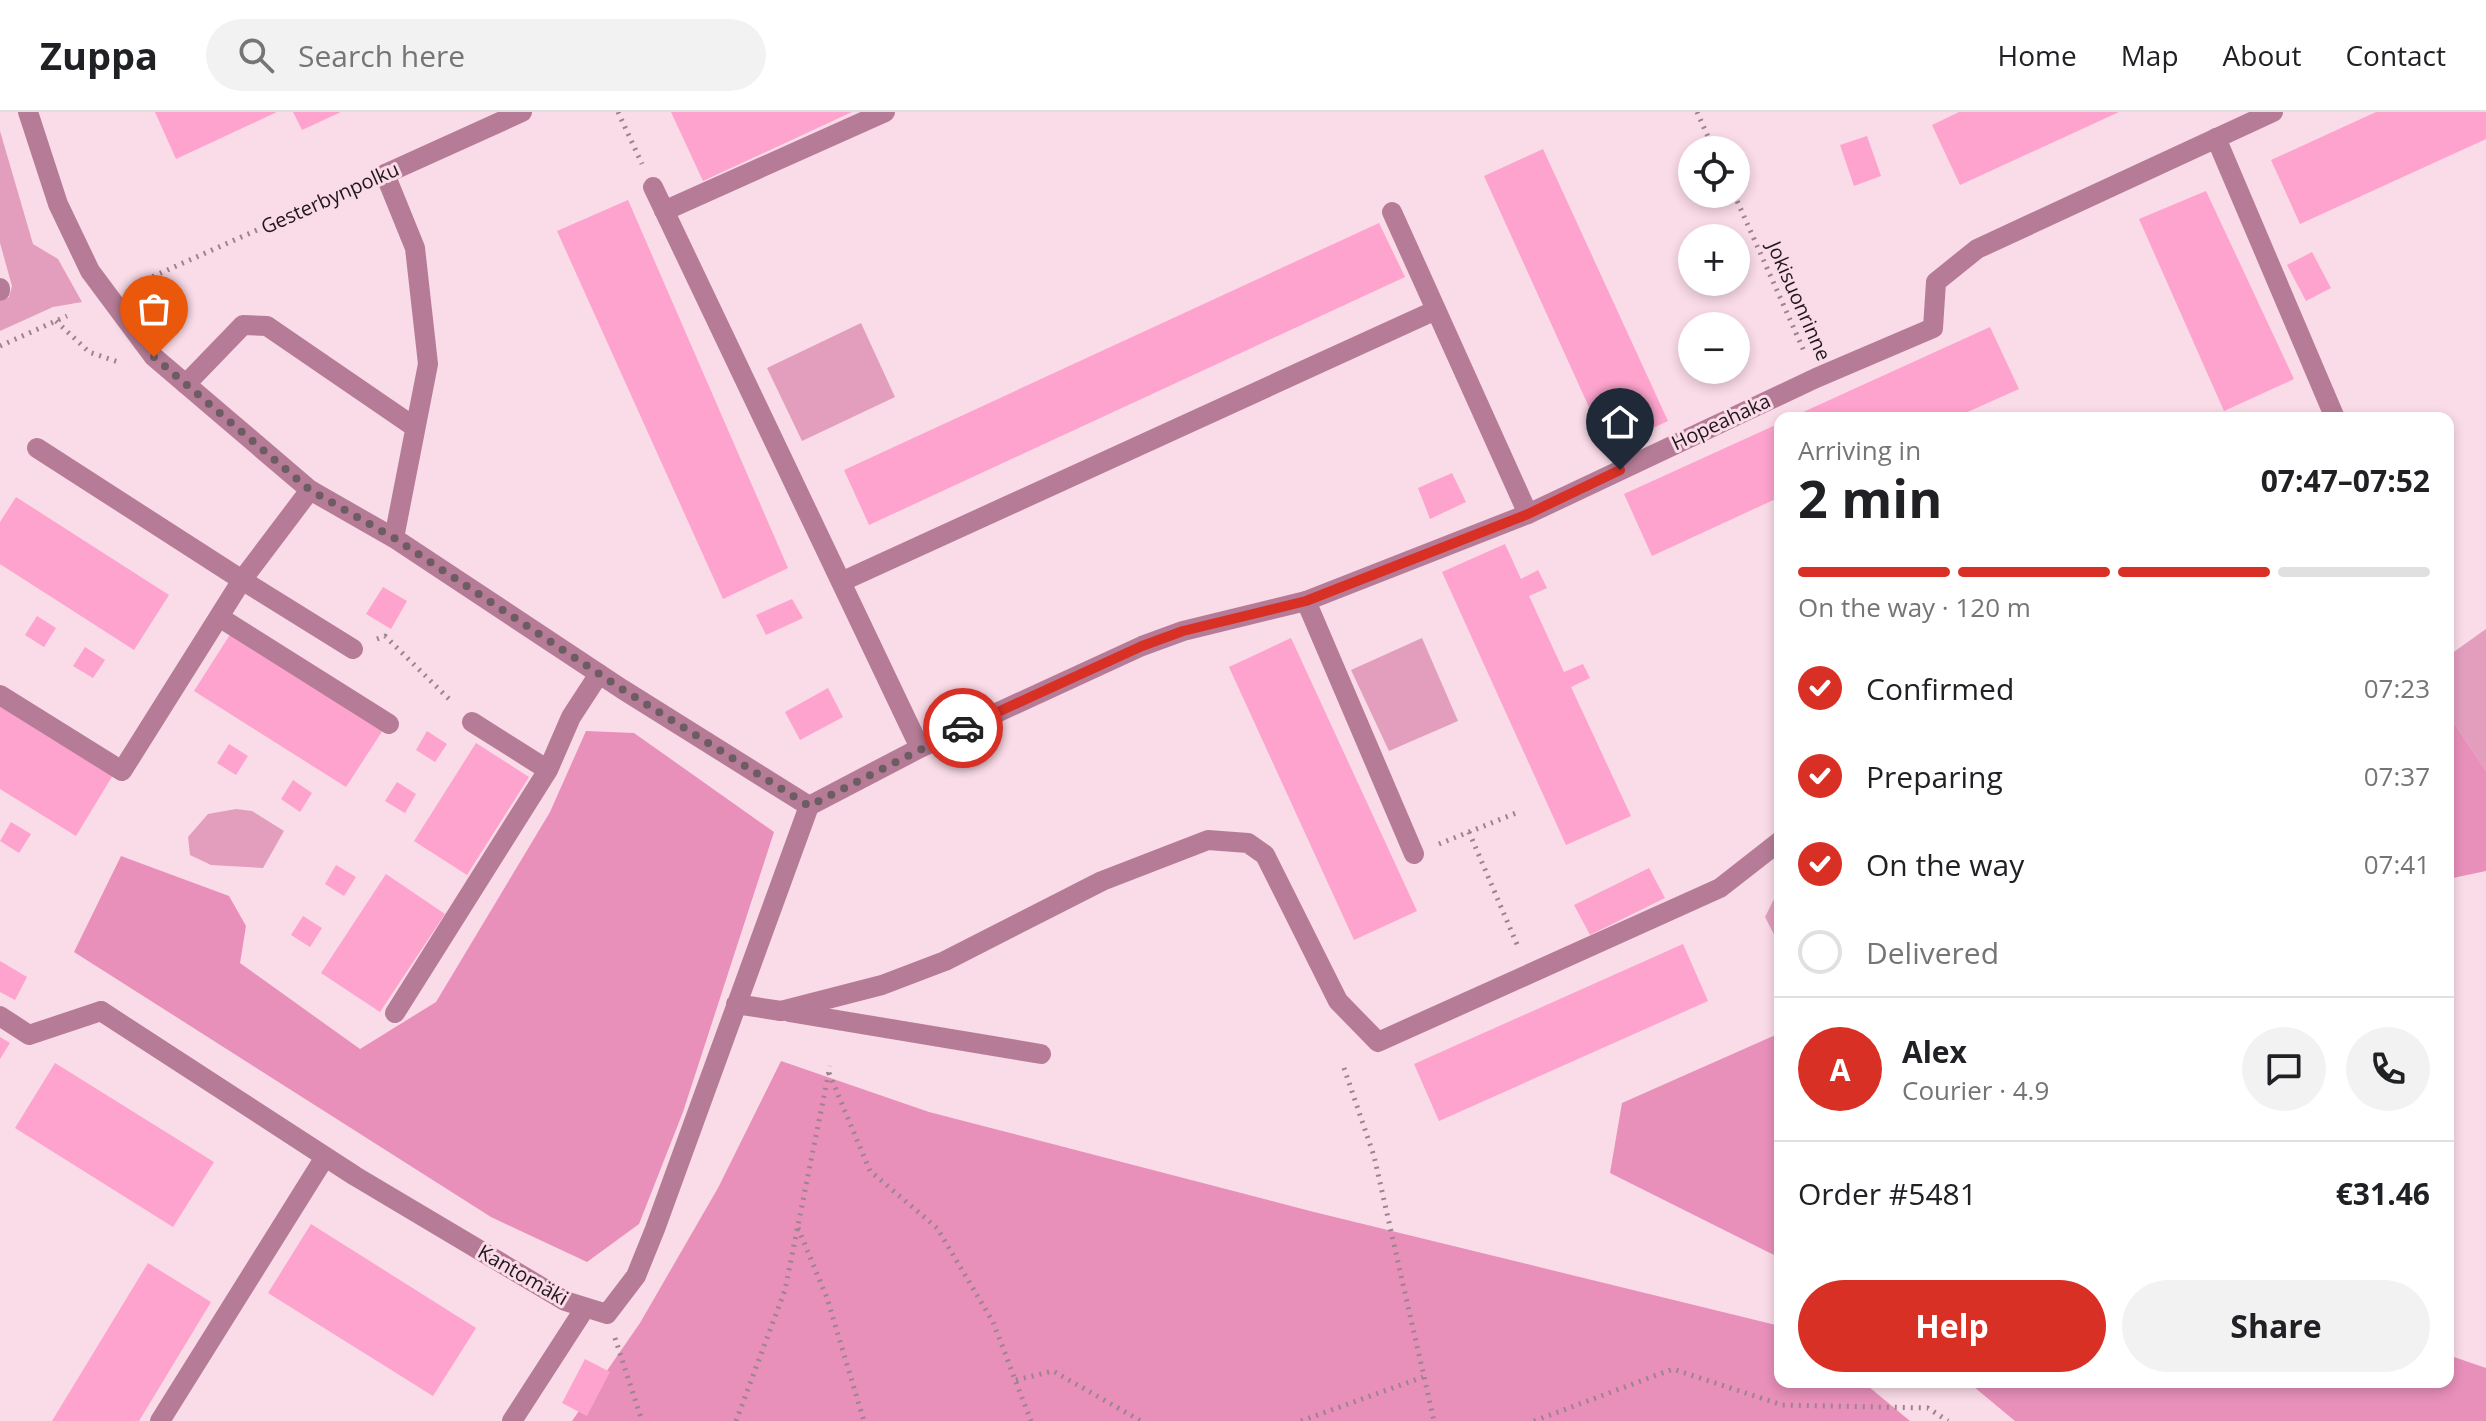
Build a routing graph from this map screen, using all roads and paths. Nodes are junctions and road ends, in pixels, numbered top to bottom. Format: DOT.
graph roads {
  1 [pos="28,112"];
  2 [pos="522,112"];
  3 [pos="618,112"];
  4 [pos="885,112"];
  5 [pos="1697,112"];
  6 [pos="2273,112"];
  7 [pos="1708,136"];
  8 [pos="2216,138"];
  9 [pos="385,174"];
  10 [pos="653,187"];
  11 [pos="1740,208"];
  12 [pos="664,211"];
  13 [pos="1392,212"];
  14 [pos="138,283"];
  15 [pos="1436,310"];
  16 [pos="67,316"];
  17 [pos="56,321"];
  18 [pos="0,346"];
  19 [pos="154,357"];
  20 [pos="1816,378"];
  21 [pos="186,384"];
  22 [pos="2332,412"];
  23 [pos="413,426"];
  24 [pos="37,448"];
  25 [pos="310,490"];
  26 [pos="1528,514"];
  27 [pos="394,538"];
  28 [pos="242,580"];
  29 [pos="843,581"];
  30 [pos="1306,601"];
  31 [pos="219,617"];
  32 [pos="353,649"];
  33 [pos="599,674"];
  34 [pos="0,695"];
  35 [pos="472,722"];
  36 [pos="389,724"];
  37 [pos="920,748"];
  38 [pos="548,770"];
  39 [pos="809,806"];
  40 [pos="1516,813"];
  41 [pos="1469,832"];
  42 [pos="1774,846"];
  43 [pos="1414,854"];
  44 [pos="1530,974"];
  45 [pos="736,1004"];
  46 [pos="781,1011"];
  47 [pos="395,1013"];
  48 [pos="0,1016"];
  49 [pos="1041,1054"];
  50 [pos="830,1066"];
  51 [pos="1344,1068"];
  52 [pos="829,1073"];
  53 [pos="325,1157"];
  54 [pos="797,1227"];
  55 [pos="585,1308"];
  56 [pos="607,1314"];
  57 [pos="1423,1377"];
  58 [pos="1015,1380"];
  59 [pos="1310,1420"];
  60 [pos="160,1421"];
  61 [pos="512,1421"];
  62 [pos="642,1421"];
  63 [pos="736,1421"];
  64 [pos="864,1421"];
  65 [pos="1031,1421"];
  66 [pos="1141,1421"];
  67 [pos="1301,1421"];
  68 [pos="1434,1421"];
  69 [pos="1534,1421"];
  70 [pos="1948,1421"];
  1 -- 19 [label="street"];
  2 -- 9 [label="street, Gesterbynpolku"];
  3 -- 10 [label="path"];
  4 -- 12 [label="street"];
  5 -- 7 [label="path"];
  6 -- 8 [label="street, Hopeahaka"];
  8 -- 20 [label="street, Hopeahaka"];
  8 -- 22 [label="street"];
  9 -- 14 [label="path, Gesterbynpolku"];
  9 -- 23 [label="street"];
  10 -- 12 [label="street"];
  11 -- 20 [label="path, Jokisuonrinne"];
  12 -- 29 [label="street"];
  13 -- 15 [label="street"];
  15 -- 26 [label="street"];
  15 -- 29 [label="street"];
  16 -- 17 [label="path"];
  17 -- 18 [label="path"];
  17 -- 19 [label="path"];
  19 -- 21 [label="street"];
  20 -- 26 [label="street, Hopeahaka"];
  21 -- 23 [label="street"];
  21 -- 25 [label="street"];
  23 -- 27 [label="street"];
  24 -- 28 [label="street"];
  25 -- 27 [label="street"];
  25 -- 28 [label="street"];
  26 -- 30 [label="street, Hopeahaka"];
  27 -- 33 [label="street"];
  28 -- 31 [label="street"];
  28 -- 32 [label="street"];
  29 -- 37 [label="street"];
  30 -- 37 [label="street, Hopeahaka"];
  30 -- 43 [label="street"];
  31 -- 34 [label="street"];
  31 -- 36 [label="street"];
  32 -- 35 [label="path"];
  33 -- 38 [label="street"];
  33 -- 39 [label="street"];
  35 -- 38 [label="street"];
  37 -- 39 [label="street, Hopeahaka"];
  38 -- 47 [label="street"];
  39 -- 45 [label="street"];
  40 -- 41 [label="path"];
  41 -- 43 [label="path"];
  41 -- 44 [label="path"];
  42 -- 44 [label="street"];
  44 -- 46 [label="street"];
  45 -- 46 [label="street"];
  45 -- 56 [label="street"];
  46 -- 49 [label="street"];
  48 -- 53 [label="street, Kantomäki"];
  50 -- 52 [label="path"];
  51 -- 57 [label="path"];
  52 -- 54 [label="path"];
  52 -- 58 [label="path"];
  53 -- 55 [label="street, Kantomäki"];
  53 -- 60 [label="street"];
  54 -- 63 [label="path"];
  54 -- 64 [label="path"];
  55 -- 56 [label="street, Kantomäki"];
  55 -- 61 [label="street"];
  56 -- 62 [label="path"];
  57 -- 59 [label="path"];
  57 -- 68 [label="path"];
  58 -- 65 [label="path"];
  58 -- 66 [label="path"];
  59 -- 67 [label="path"];
  69 -- 70 [label="path"];
}
